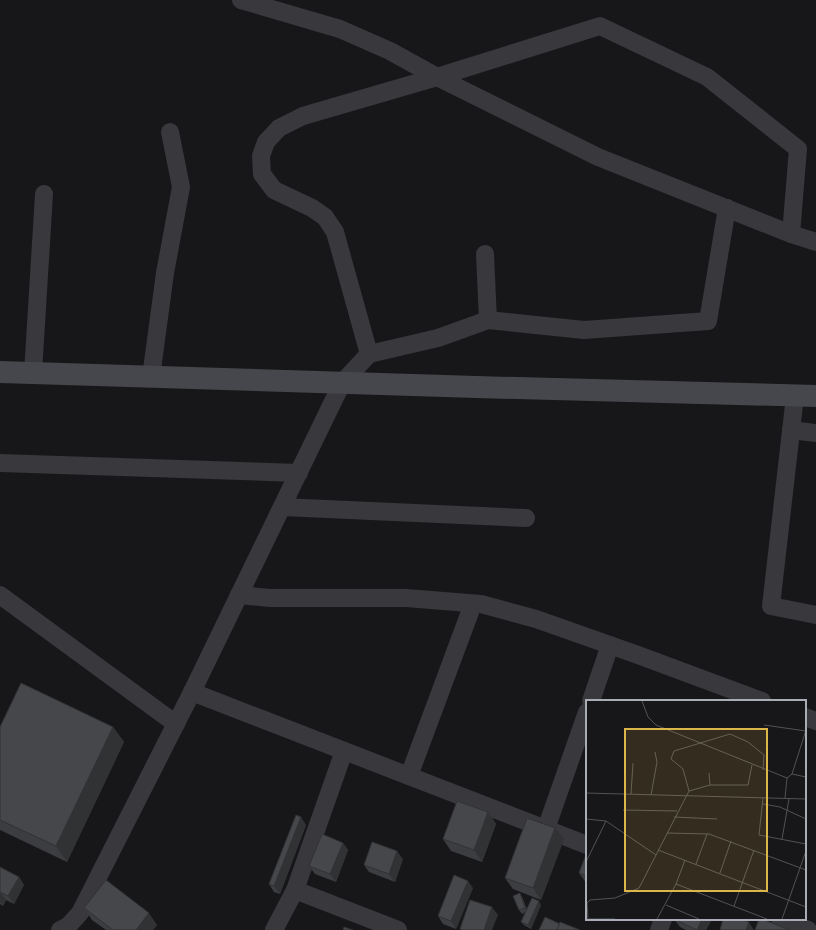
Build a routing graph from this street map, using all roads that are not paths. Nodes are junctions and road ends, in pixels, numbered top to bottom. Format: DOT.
graph roads {
  1 [pos="241,0"];
  2 [pos="437,77"];
  3 [pos="170,132"];
  4 [pos="44,194"];
  5 [pos="727,208"];
  6 [pos="791,234"];
  7 [pos="816,242"];
  8 [pos="485,254"];
  9 [pos="488,320"];
  10 [pos="369,354"];
  11 [pos="0,372"];
  12 [pos="33,373"];
  13 [pos="151,377"];
  14 [pos="342,383"];
  15 [pos="806,396"];
  16 [pos="792,430"];
  17 [pos="816,433"];
  18 [pos="0,463"];
  19 [pos="299,472"];
  20 [pos="282,507"];
  21 [pos="526,518"];
  22 [pos="0,595"];
  23 [pos="239,595"];
  24 [pos="473,604"];
  25 [pos="816,615"];
  26 [pos="610,645"];
  27 [pos="192,692"];
  28 [pos="742,698"];
  29 [pos="591,700"];
  30 [pos="755,700"];
  31 [pos="586,715"];
  32 [pos="806,717"];
  33 [pos="816,721"];
  34 [pos="176,724"];
  35 [pos="344,751"];
  36 [pos="409,776"];
  37 [pos="546,829"];
  38 [pos="586,845"];
  39 [pos="295,890"];
  40 [pos="664,920"];
  41 [pos="783,920"];
  42 [pos="60,930"];
  43 [pos="274,930"];
  44 [pos="398,930"];
  45 [pos="659,930"];
  46 [pos="808,930"];
  1 -- 2 [label="street"];
  2 -- 5 [label="street"];
  2 -- 6 [label="street"];
  2 -- 10 [label="street"];
  3 -- 13 [label="street"];
  4 -- 12 [label="street"];
  5 -- 6 [label="street"];
  5 -- 9 [label="street"];
  6 -- 7 [label="street"];
  8 -- 9 [label="street"];
  9 -- 10 [label="street"];
  10 -- 14 [label="street"];
  11 -- 12 [label="street"];
  12 -- 13 [label="street"];
  13 -- 14 [label="street"];
  14 -- 15 [label="street"];
  14 -- 19 [label="street"];
  15 -- 16 [label="street"];
  16 -- 17 [label="street"];
  16 -- 25 [label="street"];
  18 -- 19 [label="street"];
  19 -- 20 [label="street"];
  20 -- 21 [label="street"];
  20 -- 23 [label="street"];
  22 -- 34 [label="street"];
  23 -- 24 [label="street"];
  23 -- 27 [label="street"];
  24 -- 26 [label="street"];
  24 -- 36 [label="street"];
  26 -- 28 [label="street"];
  26 -- 29 [label="street"];
  27 -- 34 [label="street"];
  27 -- 35 [label="street"];
  28 -- 30 [label="street"];
  31 -- 37 [label="street"];
  32 -- 33 [label="street"];
  34 -- 42 [label="street"];
  35 -- 36 [label="street"];
  35 -- 39 [label="street"];
  36 -- 37 [label="street"];
  37 -- 38 [label="street"];
  39 -- 43 [label="street"];
  39 -- 44 [label="street"];
  40 -- 45 [label="street"];
  41 -- 46 [label="street"];
}
